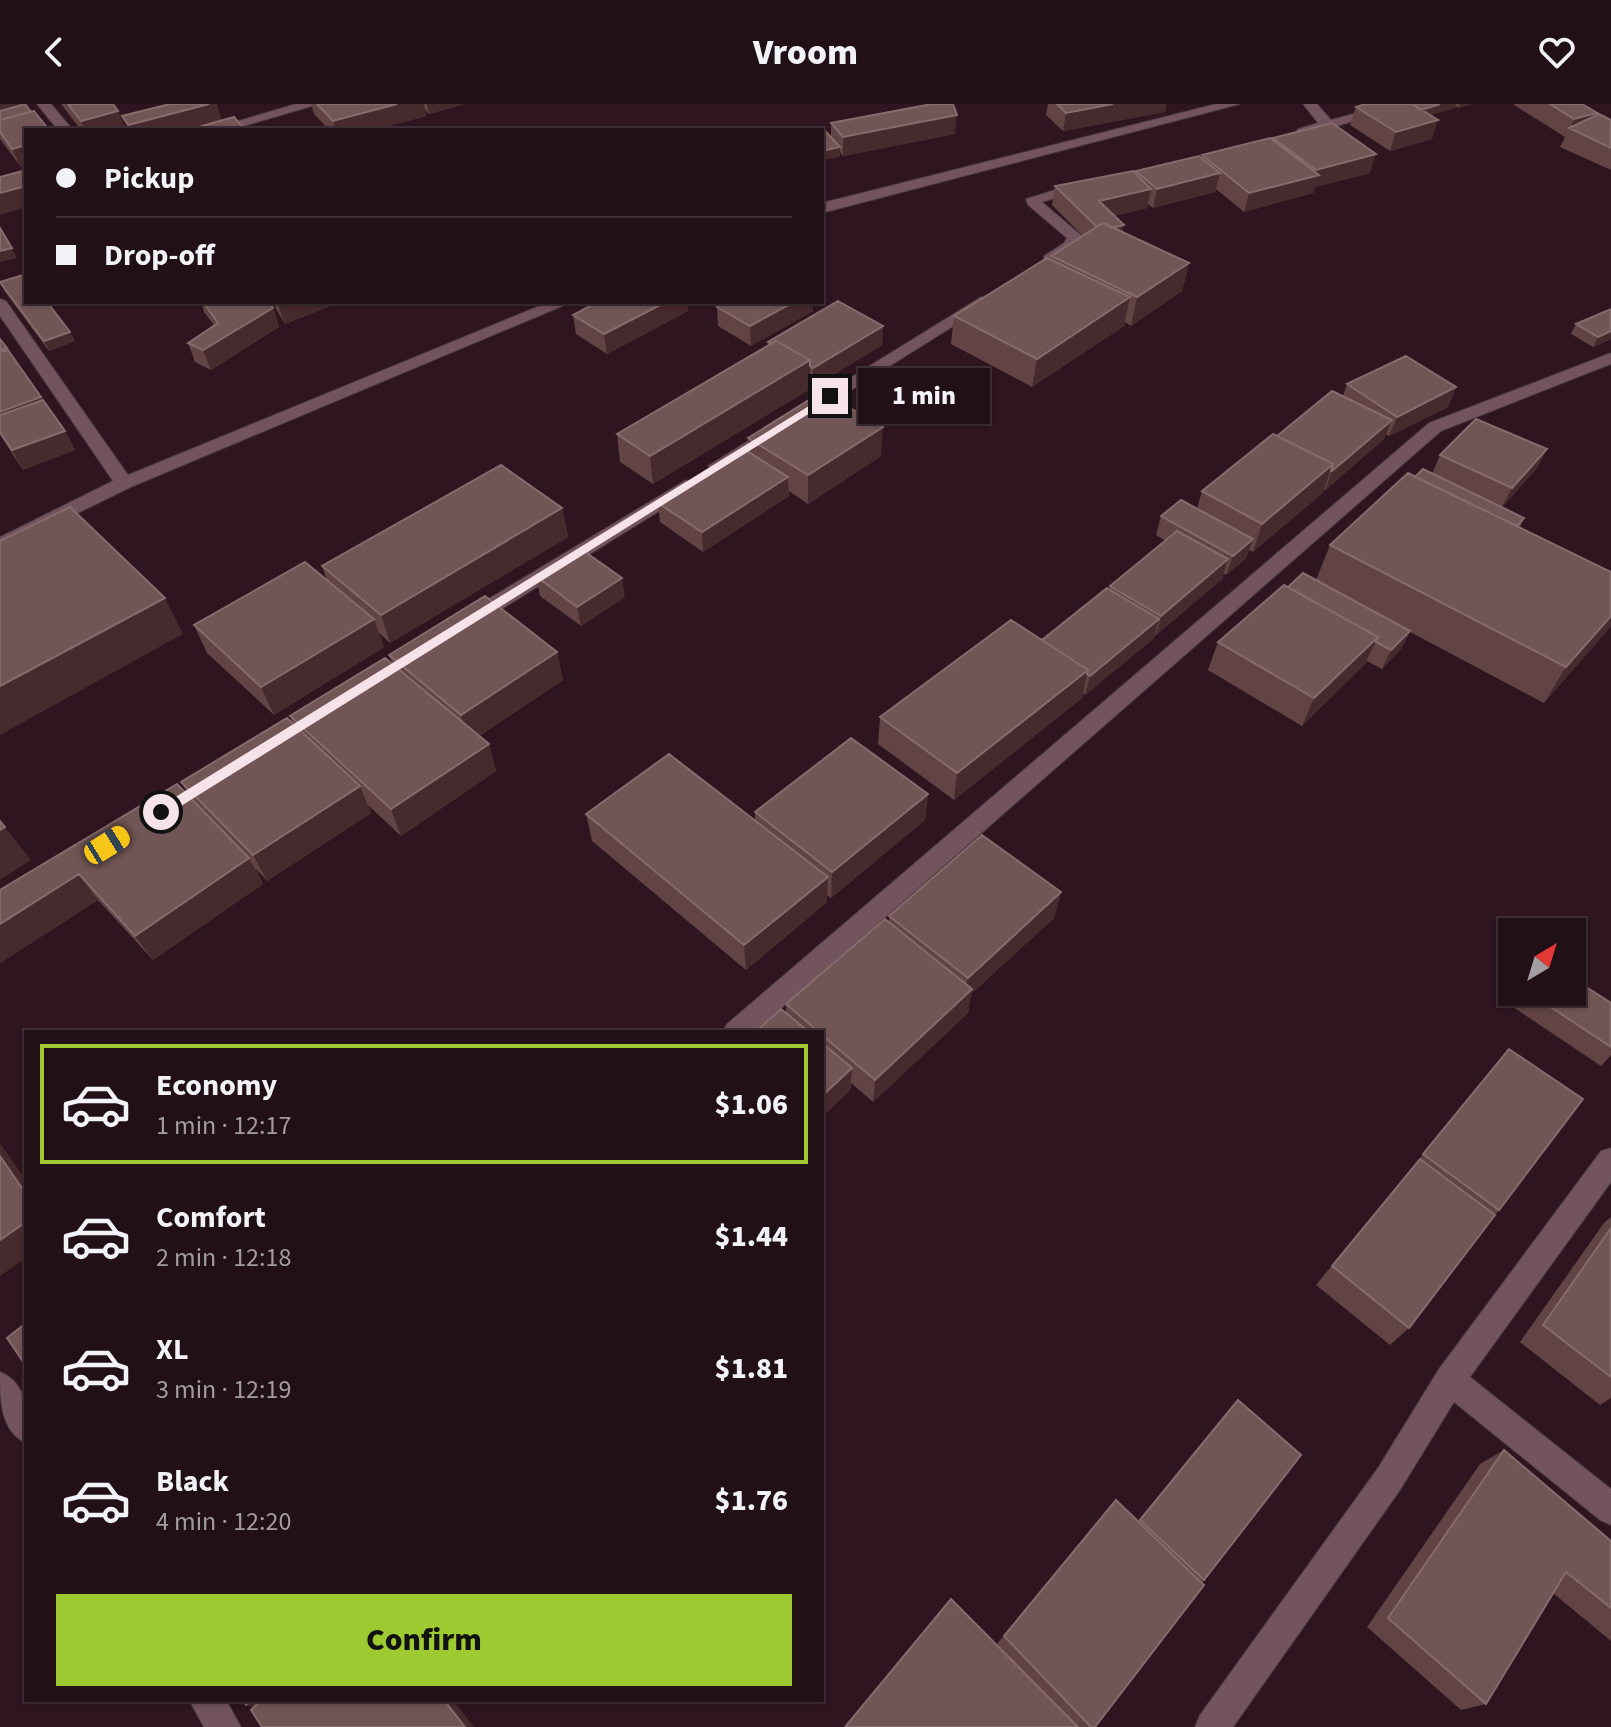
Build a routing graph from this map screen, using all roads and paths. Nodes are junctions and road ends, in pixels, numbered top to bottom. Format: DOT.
graph roads {
  1 [pos="44,104"];
  2 [pos="312,104"];
  3 [pos="1233,104"];
  4 [pos="1310,104"];
  5 [pos="1405,104"];
  6 [pos="1328,126"];
  7 [pos="64,128"];
  8 [pos="222,128"];
  9 [pos="1282,137"];
  10 [pos="1104,180"];
  11 [pos="824,207"];
  12 [pos="1031,271"];
  13 [pos="1004,288"];
  14 [pos="0,304"];
  15 [pos="559,304"];
  16 [pos="1611,358"];
  17 [pos="124,483"];
  18 [pos="0,545"];
  19 [pos="448,634"];
  20 [pos="738,1030"];
  21 [pos="1611,1160"];
  22 [pos="1450,1380"];
  23 [pos="0,1387"];
  24 [pos="24,1425"];
  25 [pos="1611,1509"];
  26 [pos="207,1702"];
  27 [pos="224,1727"];
  28 [pos="1212,1727"];
  1 -- 7 [label="street"];
  2 -- 8 [label="street"];
  3 -- 11 [label="street"];
  4 -- 6 [label="street"];
  5 -- 6 [label="street"];
  6 -- 9 [label="street"];
  10 -- 12 [label="street"];
  13 -- 19 [label="street"];
  14 -- 17 [label="street"];
  15 -- 17 [label="street"];
  16 -- 20 [label="street"];
  17 -- 18 [label="street"];
  21 -- 22 [label="street"];
  22 -- 25 [label="street"];
  22 -- 28 [label="street"];
  23 -- 24 [label="street"];
  26 -- 27 [label="street"];
}
